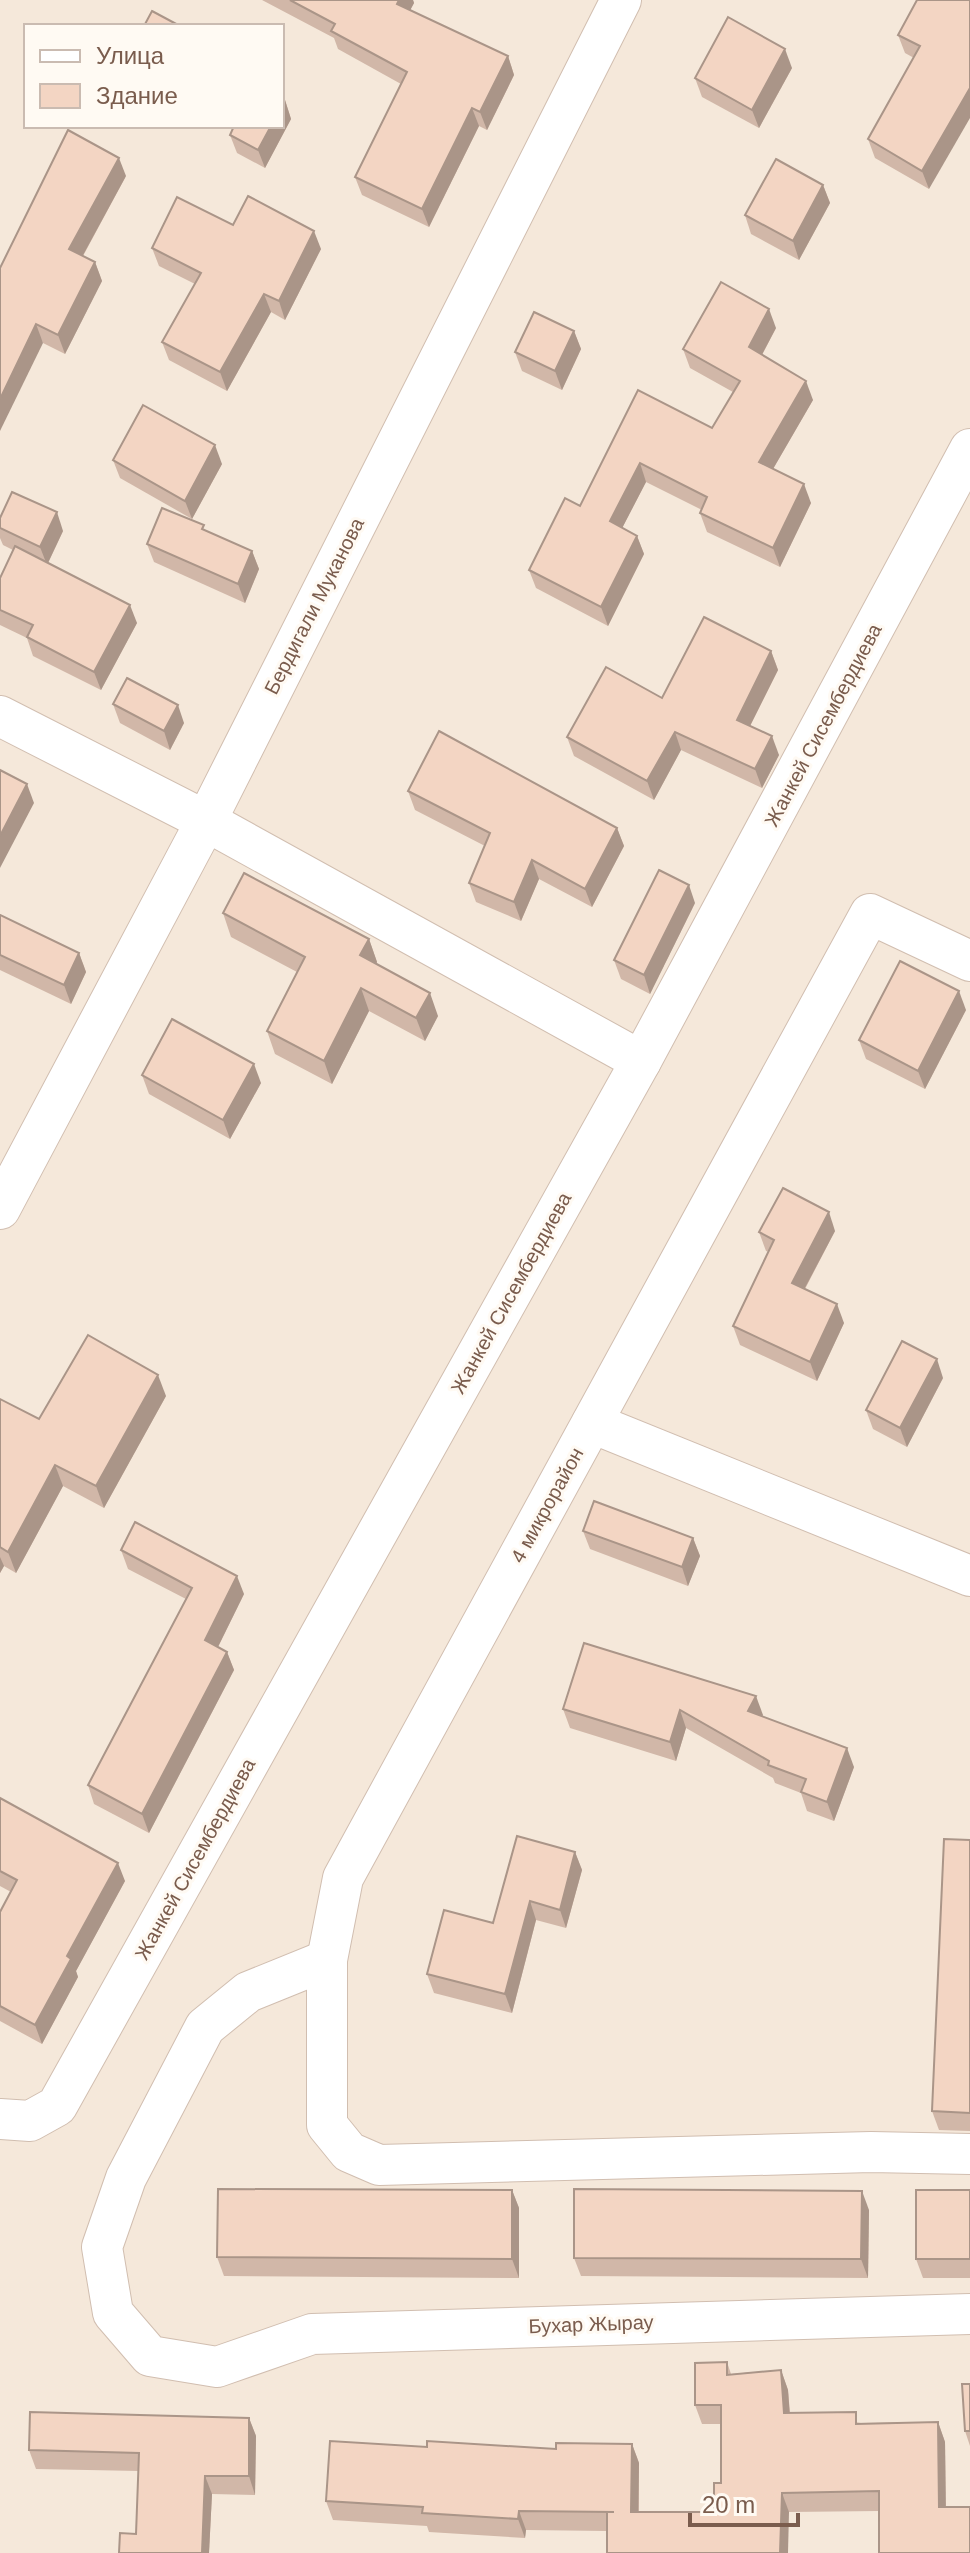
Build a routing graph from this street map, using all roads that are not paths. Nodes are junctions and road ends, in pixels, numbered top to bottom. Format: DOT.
graph roads {
  1 [pos="621,0"];
  2 [pos="970,449"];
  3 [pos="0,716"];
  4 [pos="206,821"];
  5 [pos="970,961"];
  6 [pos="641,1061"];
  7 [pos="0,1209"];
  8 [pos="592,1423"];
  9 [pos="970,1576"];
  10 [pos="327,1960"];
  11 [pos="15,2120"];
  12 [pos="970,2154"];
  13 [pos="970,2314"];
  1 -- 4 [label="street, Бердигали Муканова"];
  2 -- 6 [label="street, Жанкей Сисембердиева"];
  3 -- 4 [label="street"];
  4 -- 6 [label="street"];
  4 -- 7 [label="street, Бердигали Муканова"];
  5 -- 8 [label="street, 4 микрорайон"];
  6 -- 11 [label="street, Жанкей Сисембердиева"];
  8 -- 9 [label="street"];
  8 -- 10 [label="street, 4 микрорайон"];
  10 -- 12 [label="street, 4 микрорайон"];
  10 -- 13 [label="street, Бухар Жырау"];
}
